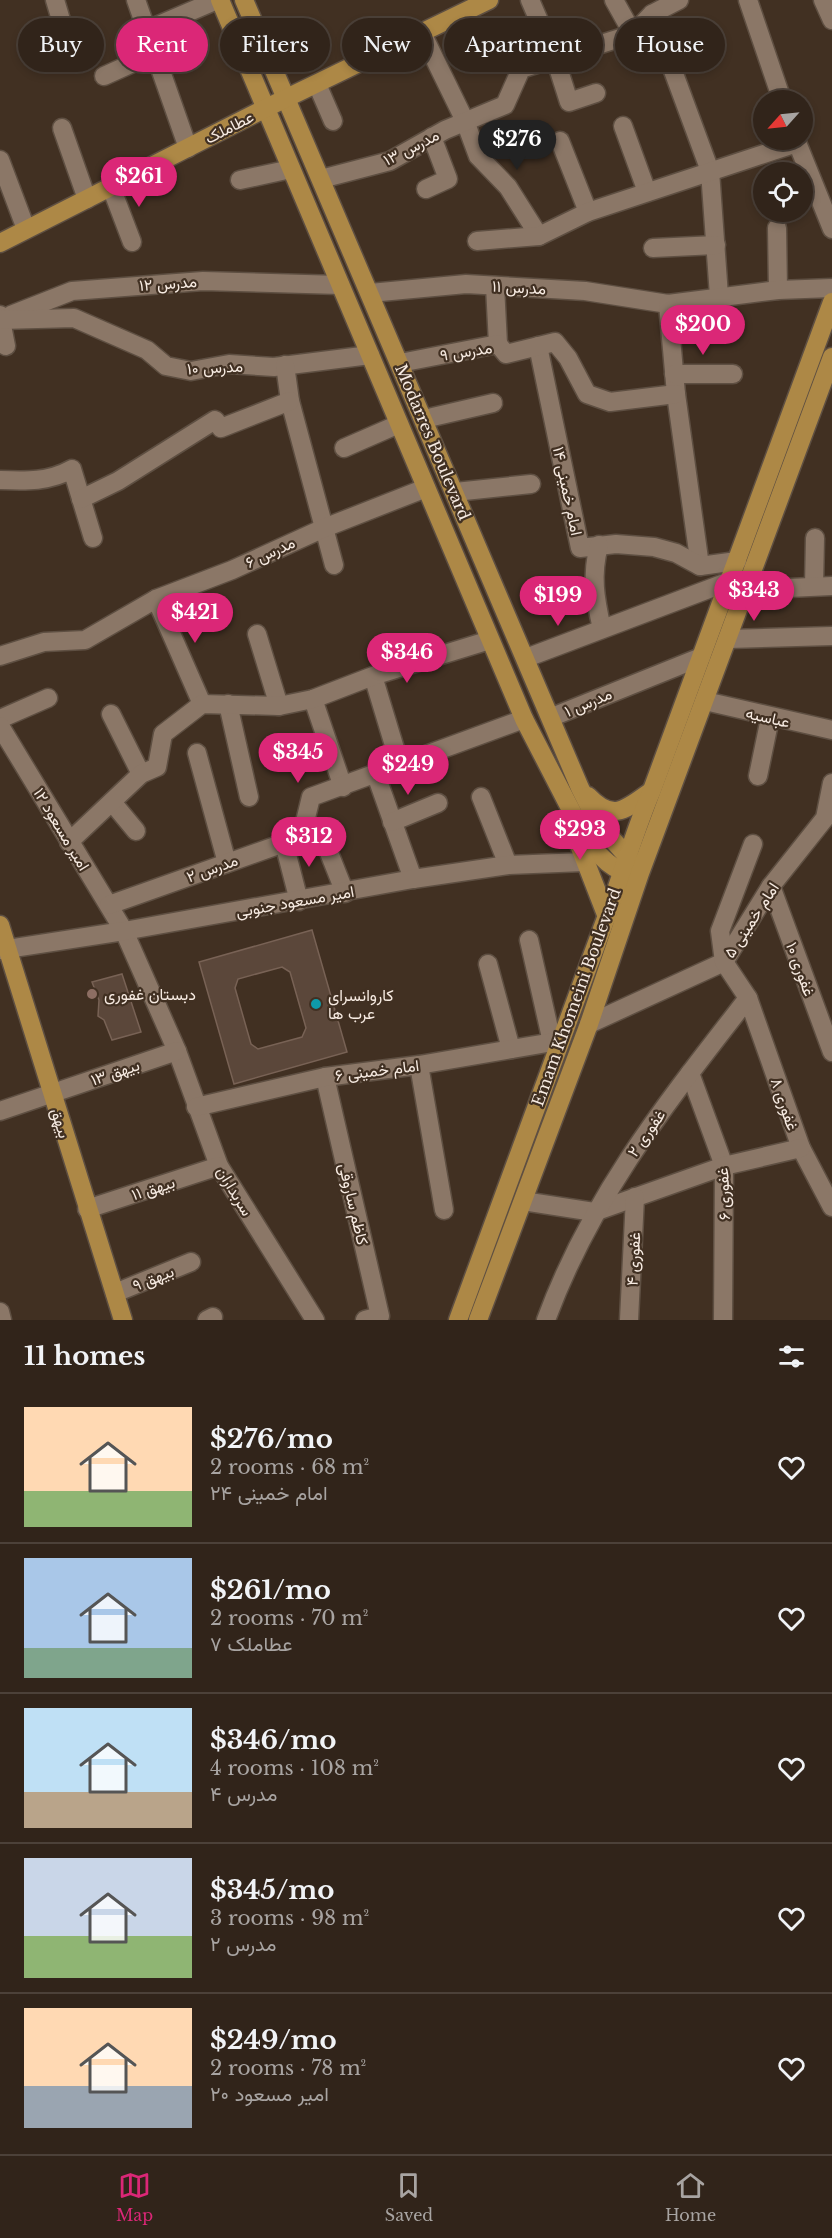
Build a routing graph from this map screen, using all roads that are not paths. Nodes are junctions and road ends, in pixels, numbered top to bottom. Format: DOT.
graph roads {
  1 [pos="55,0"];
  2 [pos="136,0"];
  3 [pos="219,0"];
  4 [pos="244,0"];
  5 [pos="489,0"];
  6 [pos="530,0"];
  7 [pos="614,0"];
  8 [pos="679,0"];
  9 [pos="748,0"];
  10 [pos="823,0"];
  11 [pos="652,14"];
  12 [pos="60,18"];
  13 [pos="143,18"];
  14 [pos="176,18"];
  15 [pos="538,18"];
  16 [pos="624,18"];
  17 [pos="648,18"];
  18 [pos="832,20"];
  19 [pos="432,28"];
  20 [pos="432,53"];
  21 [pos="116,71"];
  22 [pos="162,72"];
  23 [pos="342,72"];
  24 [pos="520,72"];
  25 [pos="559,72"];
  26 [pos="104,76"];
  27 [pos="317,84"];
  28 [pos="779,90"];
  29 [pos="596,93"];
  30 [pos="286,99"];
  31 [pos="266,108"];
  32 [pos="333,121"];
  33 [pos="465,121"];
  34 [pos="623,126"];
  35 [pos="62,128"];
  36 [pos="432,137"];
  37 [pos="560,141"];
  38 [pos="188,148"];
  39 [pos="771,150"];
  40 [pos="801,150"];
  41 [pos="0,160"];
  42 [pos="291,169"];
  43 [pos="710,171"];
  44 [pos="321,179"];
  45 [pos="240,180"];
  46 [pos="111,187"];
  47 [pos="426,189"];
  48 [pos="647,192"];
  49 [pos="87,199"];
  50 [pos="588,212"];
  51 [pos="777,228"];
  52 [pos="832,229"];
  53 [pos="26,230"];
  54 [pos="539,236"];
  55 [pos="477,241"];
  56 [pos="132,242"];
  57 [pos="0,243"];
  58 [pos="716,245"];
  59 [pos="653,248"];
  60 [pos="340,285"];
  61 [pos="495,286"];
  62 [pos="832,288"];
  63 [pos="778,290"];
  64 [pos="370,293"];
  65 [pos="719,296"];
  66 [pos="832,303"];
  67 [pos="668,304"];
  68 [pos="0,315"];
  69 [pos="1,320"];
  70 [pos="498,344"];
  71 [pos="6,346"];
  72 [pos="538,346"];
  73 [pos="370,355"];
  74 [pos="832,357"];
  75 [pos="400,363"];
  76 [pos="285,365"];
  77 [pos="674,374"];
  78 [pos="733,374"];
  79 [pos="676,394"];
  80 [pos="291,401"];
  81 [pos="493,403"];
  82 [pos="424,419"];
  83 [pos="399,424"];
  84 [pos="344,448"];
  85 [pos="0,480"];
  86 [pos="531,484"];
  87 [pos="452,485"];
  88 [pos="426,488"];
  89 [pos="81,499"];
  90 [pos="324,528"];
  91 [pos="93,538"];
  92 [pos="815,538"];
  93 [pos="599,545"];
  94 [pos="737,561"];
  95 [pos="334,565"];
  96 [pos="700,566"];
  97 [pos="738,586"];
  98 [pos="823,586"];
  99 [pos="156,599"];
  100 [pos="602,629"];
  101 [pos="257,634"];
  102 [pos="832,636"];
  103 [pos="728,639"];
  104 [pos="490,640"];
  105 [pos="0,656"];
  106 [pos="701,657"];
  107 [pos="526,658"];
  108 [pos="373,676"];
  109 [pos="48,698"];
  110 [pos="314,699"];
  111 [pos="705,702"];
  112 [pos="202,704"];
  113 [pos="228,704"];
  114 [pos="279,706"];
  115 [pos="111,714"];
  116 [pos="552,717"];
  117 [pos="770,718"];
  118 [pos="0,719"];
  119 [pos="524,719"];
  120 [pos="0,726"];
  121 [pos="832,730"];
  122 [pos="197,753"];
  123 [pos="400,765"];
  124 [pos="141,774"];
  125 [pos="376,775"];
  126 [pos="758,776"];
  127 [pos="832,783"];
  128 [pos="343,787"];
  129 [pos="580,788"];
  130 [pos="561,794"];
  131 [pos="660,794"];
  132 [pos="249,797"];
  133 [pos="480,797"];
  134 [pos="112,802"];
  135 [pos="438,803"];
  136 [pos="392,822"];
  137 [pos="829,823"];
  138 [pos="320,830"];
  139 [pos="136,831"];
  140 [pos="69,842"];
  141 [pos="284,843"];
  142 [pos="753,844"];
  143 [pos="584,862"];
  144 [pos="227,863"];
  145 [pos="508,865"];
  146 [pos="630,867"];
  147 [pos="413,879"];
  148 [pos="771,886"];
  149 [pos="345,893"];
  150 [pos="299,901"];
  151 [pos="109,905"];
  152 [pos="607,917"];
  153 [pos="0,925"];
  154 [pos="124,931"];
  155 [pos="529,940"];
  156 [pos="4,950"];
  157 [pos="724,962"];
  158 [pos="488,964"];
  159 [pos="748,998"];
  160 [pos="589,1024"];
  161 [pos="555,1042"];
  162 [pos="511,1049"];
  163 [pos="177,1051"];
  164 [pos="832,1052"];
  165 [pos="419,1065"];
  166 [pos="690,1073"];
  167 [pos="325,1077"];
  168 [pos="52,1093"];
  169 [pos="539,1096"];
  170 [pos="559,1106"];
  171 [pos="196,1107"];
  172 [pos="0,1111"];
  173 [pos="801,1148"];
  174 [pos="219,1166"];
  175 [pos="724,1166"];
  176 [pos="635,1197"];
  177 [pos="523,1201"];
  178 [pos="832,1207"];
  179 [pos="87,1209"];
  180 [pos="444,1210"];
  181 [pos="594,1212"];
  182 [pos="191,1262"];
  183 [pos="115,1293"];
  184 [pos="0,1312"];
  185 [pos="2,1320"];
  186 [pos="123,1320"];
  187 [pos="315,1320"];
  188 [pos="365,1320"];
  189 [pos="458,1320"];
  190 [pos="478,1320"];
  191 [pos="546,1320"];
  192 [pos="629,1320"];
  193 [pos="723,1320"];
  1 -- 12 [label="street"];
  2 -- 13 [label="street"];
  3 -- 14 [label="street"];
  3 -- 31 [label="main road, Modarres Boulevard"];
  4 -- 30 [label="main road, Modarres Boulevard"];
  5 -- 19 [label="main road, عطاملک"];
  6 -- 15 [label="street"];
  7 -- 16 [label="street"];
  8 -- 11 [label="street"];
  9 -- 28 [label="street"];
  10 -- 18 [label="street"];
  11 -- 17 [label="street"];
  11 -- 43 [label="street"];
  20 -- 33 [label="street"];
  21 -- 26 [label="street"];
  22 -- 38 [label="street"];
  23 -- 27 [label="main road, عطاملک"];
  24 -- 33 [label="street, مدرس ۱۳"];
  25 -- 29 [label="street"];
  27 -- 30 [label="main road, عطاملک"];
  27 -- 32 [label="street"];
  30 -- 31 [label="main road, عطاملک"];
  30 -- 44 [label="main road, Modarres Boulevard"];
  31 -- 38 [label="main road, عطاملک"];
  31 -- 42 [label="main road, Modarres Boulevard"];
  33 -- 36 [label="street, مدرس ۱۳"];
  33 -- 54 [label="street"];
  34 -- 48 [label="street"];
  35 -- 49 [label="street"];
  36 -- 44 [label="street, مدرس ۱۳"];
  36 -- 47 [label="street"];
  37 -- 50 [label="street"];
  38 -- 46 [label="main road, عطاملک"];
  39 -- 43 [label="street"];
  40 -- 52 [label="street"];
  41 -- 53 [label="street"];
  42 -- 45 [label="street"];
  42 -- 60 [label="main road, Modarres Boulevard"];
  43 -- 48 [label="street"];
  43 -- 58 [label="street"];
  44 -- 64 [label="main road, Modarres Boulevard"];
  46 -- 49 [label="main road, عطاملک"];
  46 -- 56 [label="street"];
  48 -- 50 [label="street"];
  49 -- 53 [label="main road, عطاملک"];
  50 -- 54 [label="street"];
  51 -- 63 [label="street"];
  53 -- 57 [label="main road, عطاملک"];
  54 -- 55 [label="street"];
  58 -- 59 [label="street"];
  58 -- 65 [label="street"];
  60 -- 69 [label="street, مدرس ۱۲"];
  60 -- 73 [label="main road, Modarres Boulevard"];
  61 -- 64 [label="street, مدرس ۱۱"];
  61 -- 67 [label="street, مدرس ۱۱"];
  61 -- 70 [label="street"];
  62 -- 63 [label="street, مدرس ۱۱"];
  63 -- 65 [label="street, مدرس ۱۱"];
  64 -- 75 [label="main road, Modarres Boulevard"];
  65 -- 67 [label="street, مدرس ۱۱"];
  66 -- 94 [label="main road"];
  67 -- 77 [label="street"];
  68 -- 69 [label="street"];
  69 -- 71 [label="street"];
  69 -- 76 [label="street, مدرس ۱۰"];
  70 -- 72 [label="street, مدرس ۹"];
  70 -- 75 [label="street, مدرس ۹"];
  72 -- 79 [label="street, مدرس ۹"];
  72 -- 93 [label="street, امام خمینی ۱۴"];
  73 -- 76 [label="street, مدرس ۱۰"];
  73 -- 83 [label="main road, Modarres Boulevard"];
  74 -- 97 [label="main road, Emam Khomeini Boulevard"];
  75 -- 82 [label="main road, Modarres Boulevard"];
  76 -- 80 [label="street"];
  77 -- 78 [label="street"];
  77 -- 79 [label="street"];
  79 -- 96 [label="street"];
  80 -- 89 [label="street"];
  80 -- 90 [label="street"];
  81 -- 82 [label="street"];
  82 -- 87 [label="main road, Modarres Boulevard"];
  83 -- 84 [label="street"];
  83 -- 88 [label="main road, Modarres Boulevard"];
  85 -- 89 [label="street"];
  86 -- 87 [label="street"];
  87 -- 88 [label="main road"];
  87 -- 107 [label="main road, Modarres Boulevard"];
  88 -- 90 [label="street, مدرس ۶"];
  88 -- 104 [label="main road, Modarres Boulevard"];
  89 -- 91 [label="street"];
  90 -- 95 [label="street"];
  90 -- 99 [label="street, مدرس ۶"];
  92 -- 98 [label="street"];
  93 -- 96 [label="street, امام خمینی ۱۴"];
  93 -- 100 [label="street"];
  94 -- 96 [label="street"];
  94 -- 97 [label="main road"];
  97 -- 98 [label="street"];
  97 -- 100 [label="street"];
  97 -- 103 [label="main road, Emam Khomeini Boulevard"];
  97 -- 106 [label="main road"];
  99 -- 105 [label="street, مدرس ۶"];
  99 -- 112 [label="street"];
  100 -- 107 [label="street"];
  101 -- 114 [label="street"];
  102 -- 103 [label="street"];
  103 -- 111 [label="main road, Emam Khomeini Boulevard"];
  104 -- 108 [label="street"];
  104 -- 119 [label="main road, Modarres Boulevard"];
  106 -- 116 [label="street, مدرس ۱"];
  106 -- 131 [label="main road"];
  107 -- 116 [label="main road, Modarres Boulevard"];
  108 -- 110 [label="street"];
  108 -- 123 [label="street"];
  109 -- 118 [label="street"];
  110 -- 114 [label="street"];
  110 -- 128 [label="street"];
  111 -- 117 [label="street, عباسیه"];
  111 -- 131 [label="main road, Emam Khomeini Boulevard"];
  112 -- 113 [label="street"];
  112 -- 124 [label="street"];
  113 -- 114 [label="street"];
  113 -- 132 [label="street"];
  115 -- 124 [label="street"];
  116 -- 129 [label="main road, Modarres Boulevard"];
  117 -- 121 [label="street, عباسیه"];
  117 -- 126 [label="street"];
  119 -- 123 [label="street, مدرس ۲"];
  119 -- 130 [label="main road, Modarres Boulevard"];
  120 -- 140 [label="street, امیر مسعود ۱۲"];
  122 -- 144 [label="street"];
  123 -- 125 [label="street, مدرس ۲"];
  124 -- 134 [label="street"];
  125 -- 128 [label="street, مدرس ۲"];
  125 -- 136 [label="street"];
  127 -- 137 [label="street, امام خمینی ۵"];
  128 -- 141 [label="street, مدرس ۲"];
  129 -- 131 [label="main road"];
  129 -- 146 [label="main road, Modarres Boulevard"];
  130 -- 143 [label="main road"];
  130 -- 146 [label="main road"];
  131 -- 146 [label="main road, Emam Khomeini Boulevard"];
  133 -- 145 [label="street"];
  134 -- 139 [label="street"];
  134 -- 140 [label="street"];
  135 -- 136 [label="street"];
  136 -- 147 [label="street"];
  137 -- 148 [label="street, امام خمینی ۵"];
  138 -- 149 [label="street"];
  140 -- 151 [label="street, امیر مسعود ۱۲"];
  141 -- 144 [label="street, مدرس ۲"];
  141 -- 150 [label="street"];
  142 -- 157 [label="street"];
  143 -- 145 [label="street, امیر مسعود جنوبی"];
  143 -- 152 [label="main road"];
  144 -- 151 [label="street, مدرس ۲"];
  145 -- 147 [label="street, امیر مسعود جنوبی"];
  146 -- 152 [label="main road, Emam Khomeini Boulevard"];
  146 -- 160 [label="main road, Emam Khomeini Boulevard"];
  147 -- 149 [label="street, امیر مسعود جنوبی"];
  148 -- 157 [label="street, امام خمینی ۵"];
  148 -- 164 [label="street, غفوری ۱۰"];
  149 -- 150 [label="street, امیر مسعود جنوبی"];
  150 -- 154 [label="street, امیر مسعود جنوبی"];
  151 -- 154 [label="street, امیر مسعود ۱۲"];
  152 -- 161 [label="main road, Emam Khomeini Boulevard"];
  153 -- 156 [label="main road, بیهق"];
  154 -- 156 [label="street, امیر مسعود جنوبی"];
  154 -- 163 [label="street, امیر مسعود ۱۲"];
  155 -- 161 [label="street"];
  156 -- 168 [label="main road, بیهق"];
  157 -- 159 [label="street"];
  157 -- 160 [label="street, امام خمینی ۵"];
  158 -- 162 [label="street"];
  159 -- 166 [label="street, غفوری ۲"];
  159 -- 173 [label="street, غفوری ۸"];
  160 -- 170 [label="main road, Emam Khomeini Boulevard"];
  161 -- 162 [label="street, امام خمینی ۶"];
  161 -- 169 [label="main road, Emam Khomeini Boulevard"];
  162 -- 165 [label="street, امام خمینی ۶"];
  163 -- 168 [label="street, بیهق ۱۳"];
  163 -- 171 [label="street, سربداران"];
  165 -- 167 [label="street, امام خمینی ۶"];
  165 -- 180 [label="street"];
  166 -- 175 [label="street, غفوری ۶"];
  166 -- 181 [label="street, غفوری ۲"];
  167 -- 171 [label="street, امام خمینی ۶"];
  167 -- 188 [label="street, کاظم ساروقی"];
  168 -- 172 [label="street, بیهق ۱۳"];
  168 -- 179 [label="main road, بیهق"];
  169 -- 170 [label="main road"];
  169 -- 189 [label="main road, Emam Khomeini Boulevard"];
  170 -- 177 [label="main road, Emam Khomeini Boulevard"];
  171 -- 174 [label="street, سربداران"];
  173 -- 175 [label="street"];
  173 -- 178 [label="street, غفوری ۸"];
  174 -- 179 [label="street, بیهق ۱۱"];
  174 -- 187 [label="street, سربداران"];
  175 -- 176 [label="street"];
  175 -- 193 [label="street, غفوری ۶"];
  176 -- 181 [label="street"];
  176 -- 192 [label="street, غفوری ۴"];
  177 -- 181 [label="street"];
  177 -- 190 [label="main road, Emam Khomeini Boulevard"];
  179 -- 183 [label="main road, بیهق"];
  181 -- 191 [label="street, غفوری ۲"];
  182 -- 183 [label="street, بیهق ۹"];
  183 -- 186 [label="main road, بیهق"];
  184 -- 185 [label="street"];
}
